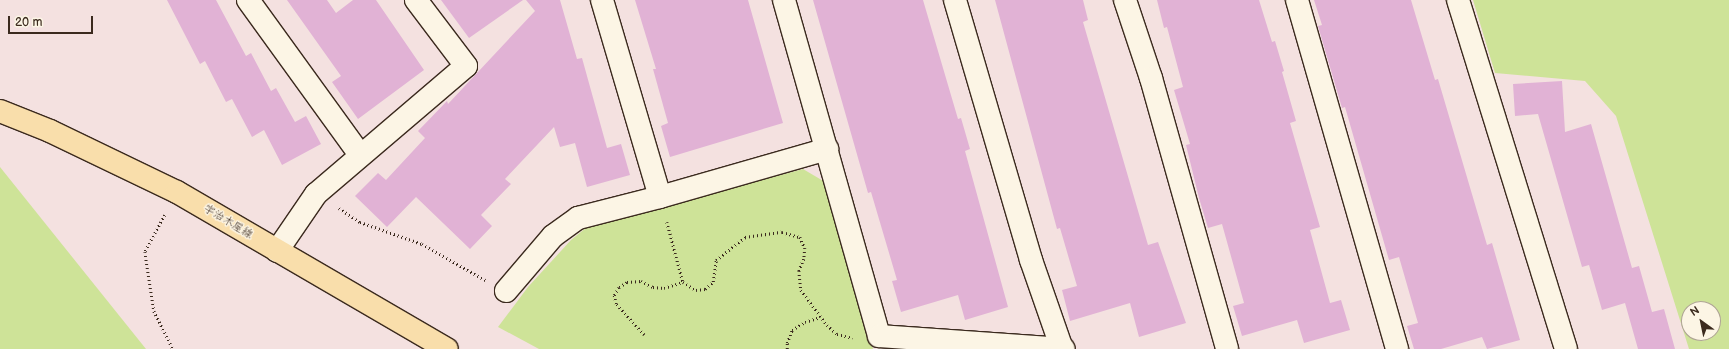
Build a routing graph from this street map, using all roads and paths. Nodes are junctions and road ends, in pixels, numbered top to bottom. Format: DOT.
graph roads {
  1 [pos="248,0"];
  2 [pos="416,0"];
  3 [pos="602,0"];
  4 [pos="784,0"];
  5 [pos="955,0"];
  6 [pos="1125,0"];
  7 [pos="1297,0"];
  8 [pos="1458,0"];
  9 [pos="0,111"];
  10 [pos="827,149"];
  11 [pos="360,155"];
  12 [pos="177,192"];
  13 [pos="316,194"];
  14 [pos="660,197"];
  15 [pos="277,251"];
  16 [pos="683,282"];
  17 [pos="506,291"];
  18 [pos="820,316"];
  19 [pos="644,335"];
  20 [pos="879,336"];
  21 [pos="174,349"];
  22 [pos="446,349"];
  23 [pos="787,349"];
  24 [pos="1063,349"];
  25 [pos="1227,349"];
  26 [pos="1397,349"];
  27 [pos="1566,349"];
  1 -- 11 [label="street"];
  2 -- 11 [label="street"];
  3 -- 14 [label="street"];
  4 -- 10 [label="street"];
  5 -- 24 [label="street"];
  6 -- 25 [label="street"];
  7 -- 26 [label="street"];
  8 -- 27 [label="street"];
  9 -- 12 [label="main road, 宇治木屋線"];
  10 -- 14 [label="street"];
  10 -- 20 [label="street"];
  11 -- 13 [label="street"];
  12 -- 15 [label="main road, 宇治木屋線"];
  12 -- 21 [label="path"];
  13 -- 15 [label="street"];
  13 -- 17 [label="path"];
  14 -- 16 [label="path"];
  14 -- 17 [label="street"];
  15 -- 22 [label="main road, 宇治木屋線"];
  16 -- 18 [label="path"];
  16 -- 19 [label="path"];
  18 -- 20 [label="path"];
  18 -- 23 [label="path"];
  20 -- 24 [label="street"];
}
